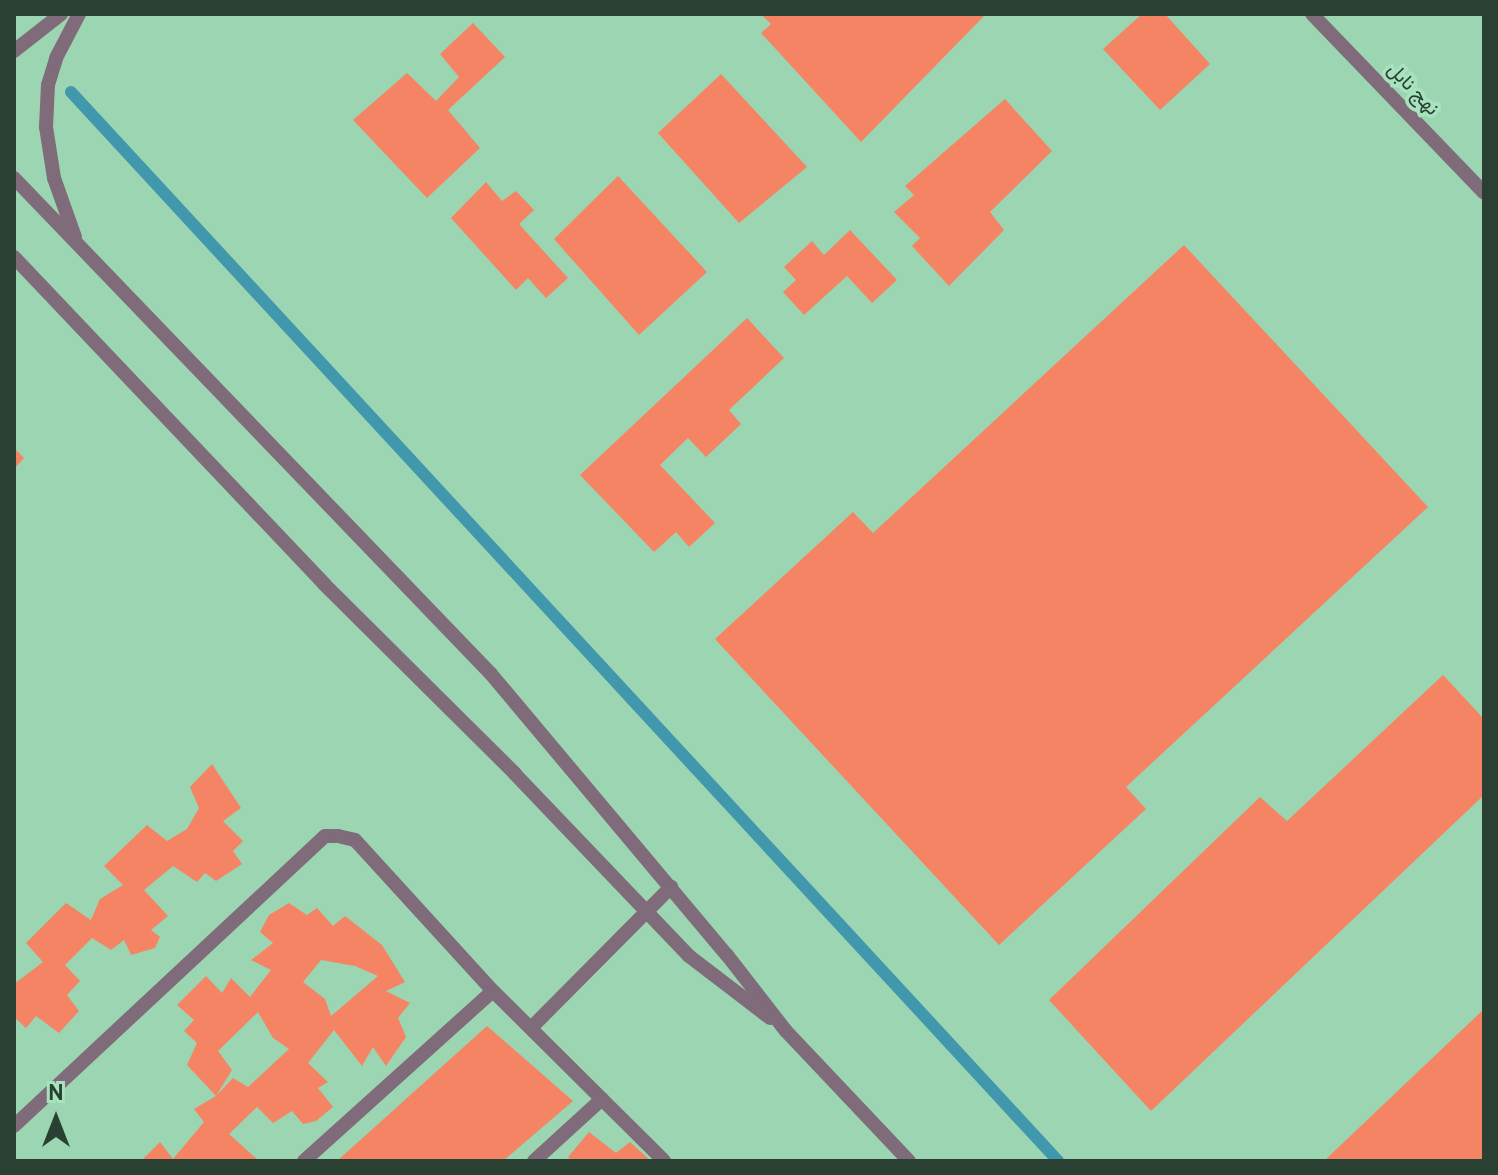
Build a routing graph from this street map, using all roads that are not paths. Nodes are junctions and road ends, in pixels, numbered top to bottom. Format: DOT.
graph roads {
  1 [pos="61,14"];
  2 [pos="79,14"];
  3 [pos="1312,14"];
  4 [pos="14,51"];
  5 [pos="14,178"];
  6 [pos="1484,193"];
  7 [pos="77,241"];
  8 [pos="14,257"];
  9 [pos="671,887"];
  10 [pos="647,912"];
  11 [pos="493,991"];
  12 [pos="531,1028"];
  13 [pos="786,1031"];
  14 [pos="602,1099"];
  15 [pos="14,1126"];
  16 [pos="304,1161"];
  17 [pos="534,1161"];
  18 [pos="664,1161"];
  19 [pos="909,1161"];
  1 -- 4 [label="street"];
  2 -- 7 [label="street"];
  3 -- 6 [label="street, نهج نابل"];
  5 -- 7 [label="street"];
  7 -- 9 [label="street"];
  8 -- 10 [label="street"];
  9 -- 10 [label="street"];
  9 -- 13 [label="street"];
  10 -- 12 [label="street"];
  10 -- 13 [label="street"];
  11 -- 12 [label="street"];
  11 -- 15 [label="street"];
  11 -- 16 [label="street"];
  12 -- 14 [label="street"];
  13 -- 19 [label="street"];
  14 -- 17 [label="street"];
  14 -- 18 [label="street"];
}
